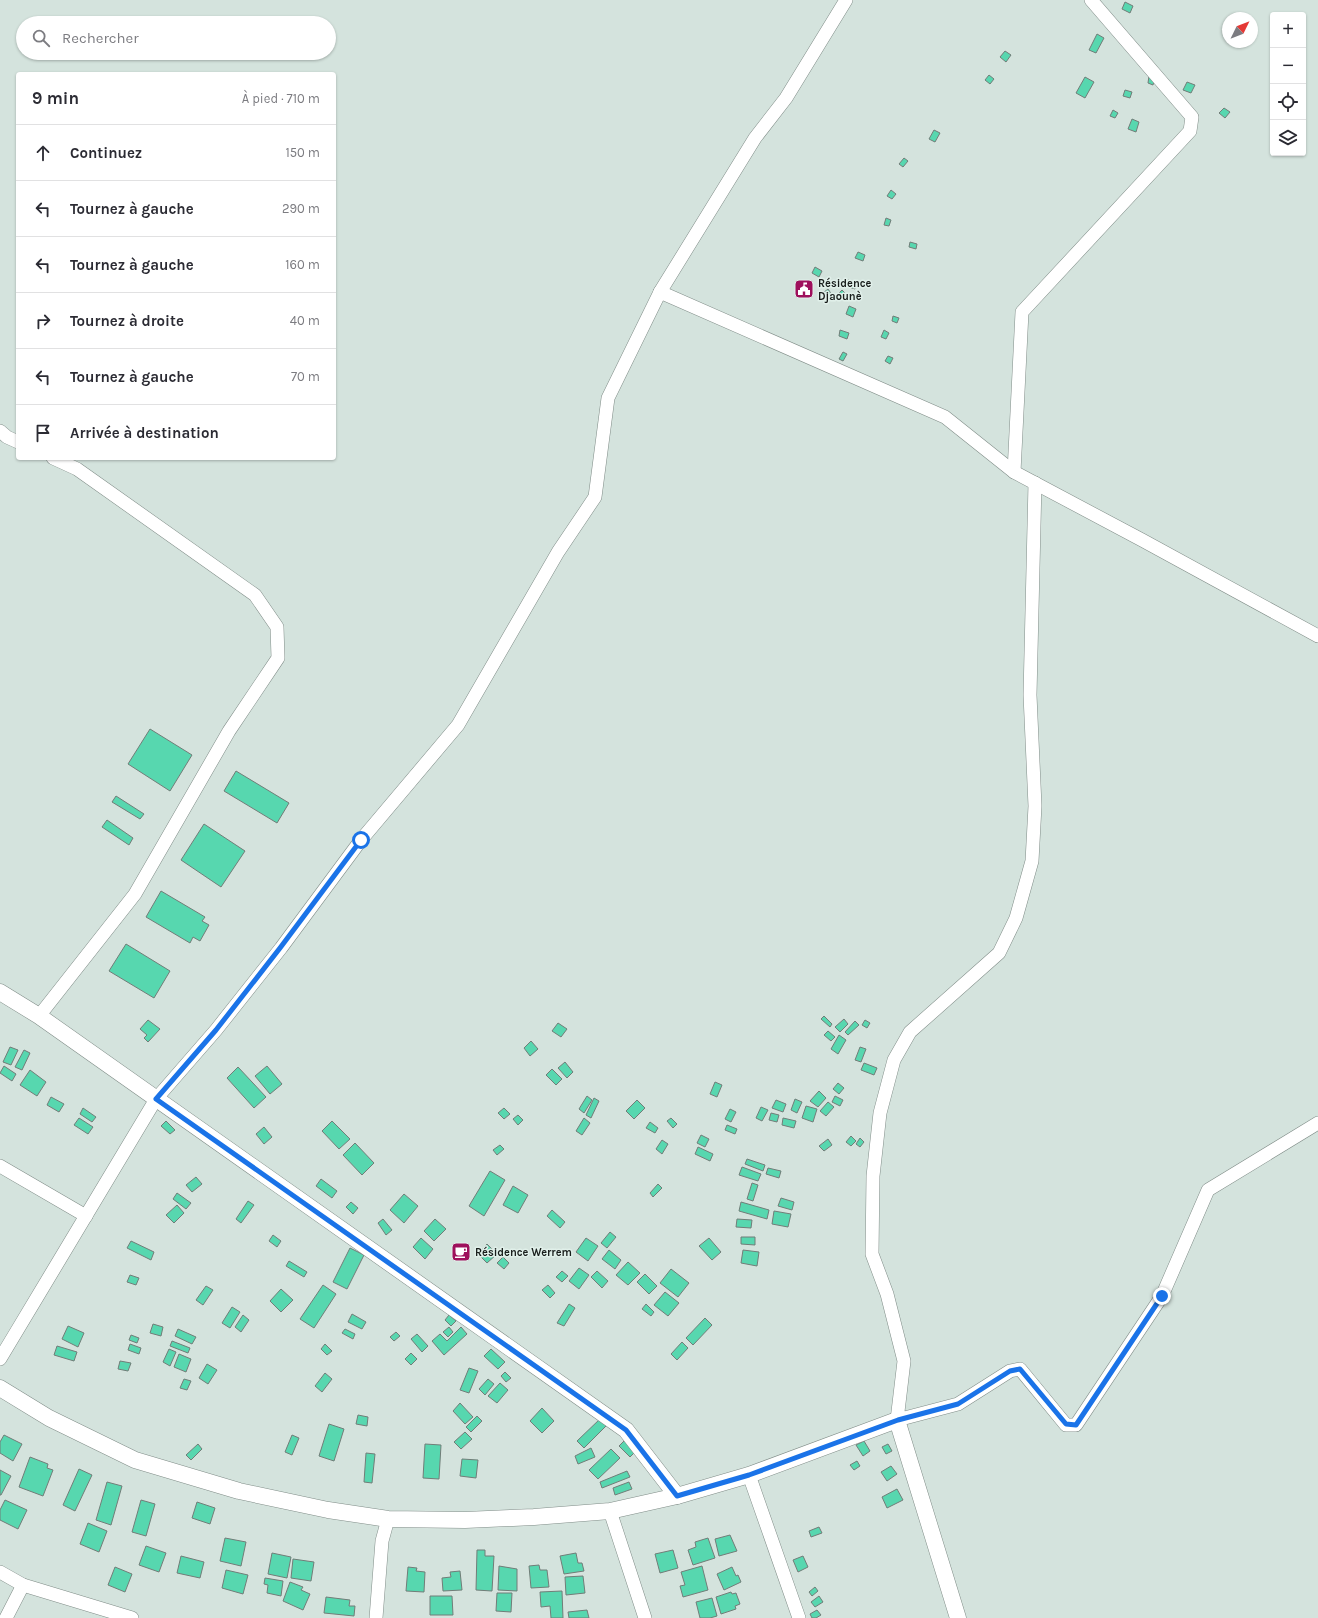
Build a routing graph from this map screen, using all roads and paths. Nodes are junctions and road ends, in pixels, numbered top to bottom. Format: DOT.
graph roads {
  1 [pos="846,0"];
  2 [pos="1091,0"];
  3 [pos="660,292"];
  4 [pos="0,431"];
  5 [pos="16,441"];
  6 [pos="57,460"];
  7 [pos="1014,472"];
  8 [pos="1035,483"];
  9 [pos="1318,636"];
  10 [pos="0,992"];
  11 [pos="39,1016"];
  12 [pos="156,1099"];
  13 [pos="1318,1123"];
  14 [pos="0,1166"];
  15 [pos="86,1216"];
  16 [pos="0,1358"];
  17 [pos="0,1388"];
  18 [pos="898,1420"];
  19 [pos="749,1475"];
  20 [pos="677,1496"];
  21 [pos="610,1511"];
  22 [pos="388,1519"];
  23 [pos="0,1572"];
  24 [pos="23,1586"];
  25 [pos="6,1618"];
  26 [pos="132,1618"];
  27 [pos="376,1618"];
  28 [pos="645,1618"];
  29 [pos="799,1618"];
  30 [pos="958,1618"];
  1 -- 3 [label="street"];
  2 -- 7 [label="street"];
  3 -- 7 [label="street"];
  3 -- 12 [label="street"];
  4 -- 5 [label="street"];
  6 -- 11 [label="street"];
  7 -- 8 [label="street"];
  8 -- 9 [label="street"];
  8 -- 18 [label="street"];
  10 -- 11 [label="street"];
  11 -- 12 [label="street"];
  12 -- 15 [label="street"];
  12 -- 20 [label="street"];
  13 -- 18 [label="street"];
  14 -- 15 [label="street"];
  15 -- 16 [label="street"];
  17 -- 22 [label="street"];
  18 -- 19 [label="street"];
  18 -- 30 [label="street"];
  19 -- 20 [label="street"];
  19 -- 29 [label="street"];
  20 -- 21 [label="street"];
  21 -- 22 [label="street"];
  21 -- 28 [label="street"];
  22 -- 27 [label="street"];
  23 -- 24 [label="street"];
  24 -- 25 [label="street"];
  24 -- 26 [label="street"];
}
